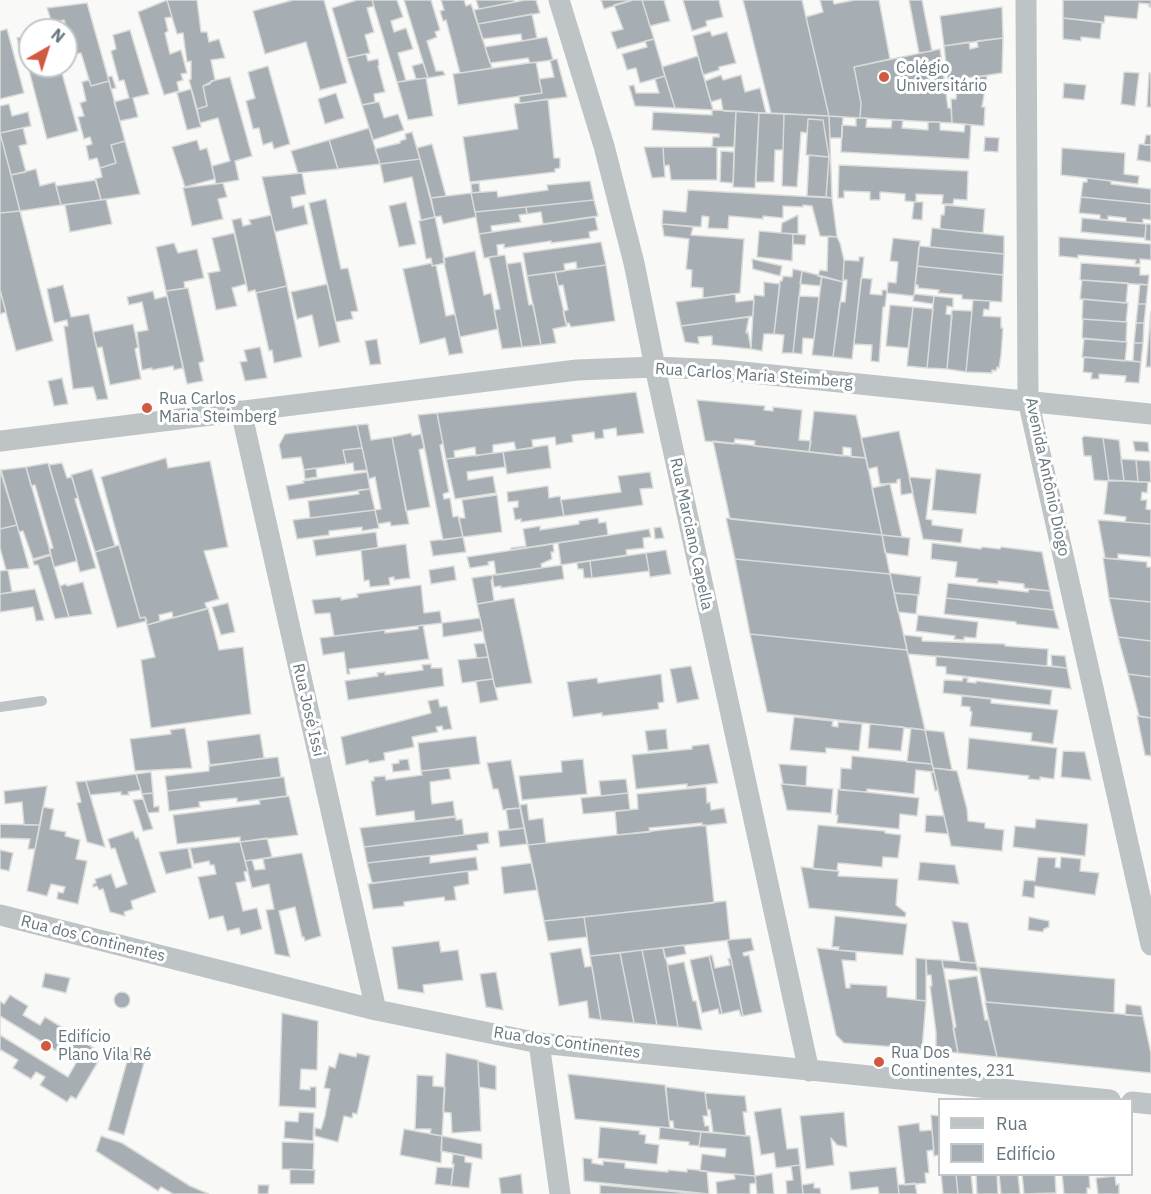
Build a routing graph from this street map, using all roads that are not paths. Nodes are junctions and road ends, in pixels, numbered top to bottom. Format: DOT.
graph roads {
  1 [pos="559,0"];
  2 [pos="1026,0"];
  3 [pos="655,367"];
  4 [pos="1028,400"];
  5 [pos="241,411"];
  6 [pos="1151,414"];
  7 [pos="0,441"];
  8 [pos="42,701"];
  9 [pos="0,707"];
  10 [pos="0,915"];
  11 [pos="1151,945"];
  12 [pos="376,1010"];
  13 [pos="539,1042"];
  14 [pos="809,1071"];
  15 [pos="1089,1098"];
  16 [pos="1133,1102"];
  17 [pos="1151,1104"];
  18 [pos="560,1194"];
  1 -- 3 [label="street, Rua Marciano Capella"];
  2 -- 4 [label="street, Avenida Antônio Diogo"];
  3 -- 4 [label="street, Rua Carlos Maria Steimberg"];
  3 -- 5 [label="street, Rua Carlos Maria Steimberg"];
  3 -- 14 [label="street, Rua Marciano Capella"];
  4 -- 6 [label="street, Rua Carlos Maria Steimberg"];
  4 -- 11 [label="street, Avenida Antônio Diogo"];
  5 -- 7 [label="street, Rua Carlos Maria Steimberg"];
  5 -- 12 [label="street, Rua José Issi"];
  8 -- 9 [label="lane"];
  10 -- 12 [label="street, Rua dos Continentes"];
  12 -- 13 [label="street, Rua dos Continentes"];
  13 -- 14 [label="street, Rua dos Continentes"];
  13 -- 18 [label="street"];
  14 -- 15 [label="street, Rua dos Continentes"];
  16 -- 17 [label="street"];
}
